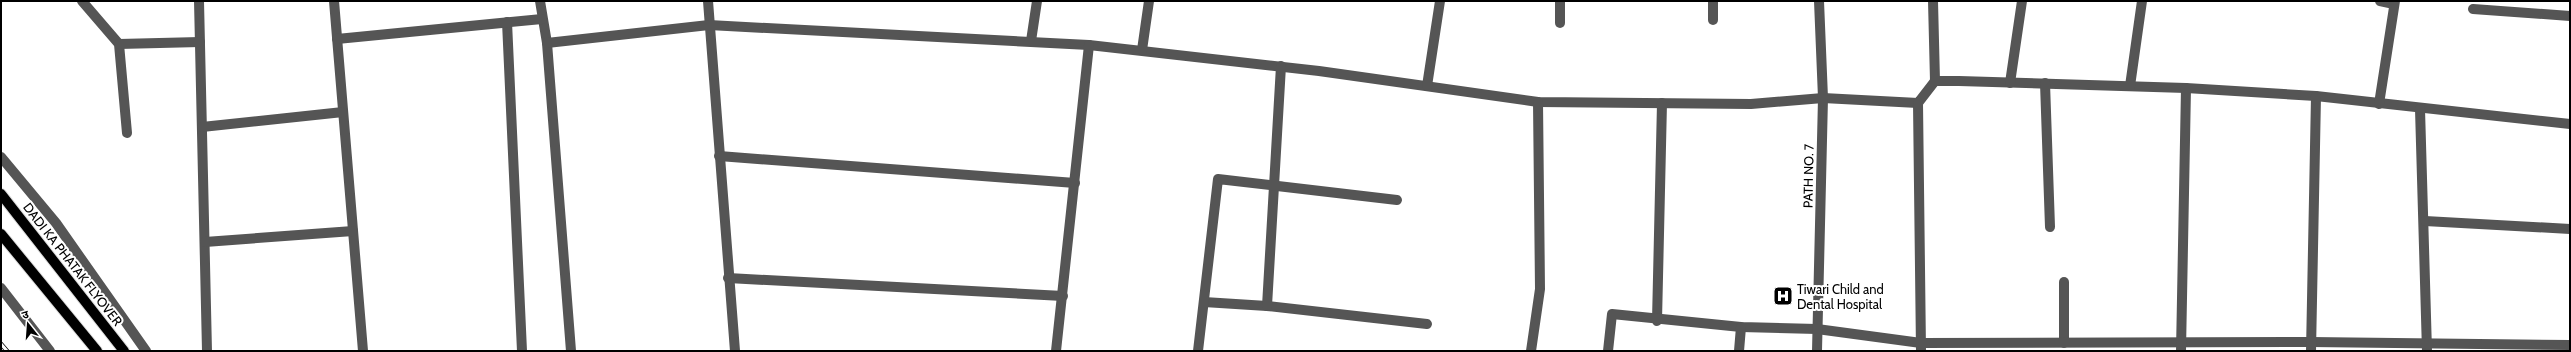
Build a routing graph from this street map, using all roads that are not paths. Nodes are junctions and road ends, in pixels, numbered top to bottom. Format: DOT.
graph roads {
  1 [pos="82,1"];
  2 [pos="199,1"];
  3 [pos="334,1"];
  4 [pos="540,1"];
  5 [pos="708,1"];
  6 [pos="1037,1"];
  7 [pos="1149,1"];
  8 [pos="1440,1"];
  9 [pos="1560,1"];
  10 [pos="1713,1"];
  11 [pos="1819,1"];
  12 [pos="1933,1"];
  13 [pos="2022,1"];
  14 [pos="2142,1"];
  15 [pos="2380,1"];
  16 [pos="2394,3"];
  17 [pos="2473,9"];
  18 [pos="2570,16"];
  19 [pos="542,19"];
  20 [pos="1713,20"];
  21 [pos="506,22"];
  22 [pos="1560,23"];
  23 [pos="709,25"];
  24 [pos="337,38"];
  25 [pos="1032,41"];
  26 [pos="200,42"];
  27 [pos="547,43"];
  28 [pos="119,44"];
  29 [pos="1089,44"];
  30 [pos="1142,50"];
  31 [pos="1281,66"];
  32 [pos="1935,81"];
  33 [pos="2010,83"];
  34 [pos="2045,84"];
  35 [pos="1427,86"];
  36 [pos="2130,86"];
  37 [pos="2186,88"];
  38 [pos="2316,96"];
  39 [pos="1823,98"];
  40 [pos="1538,102"];
  41 [pos="1662,103"];
  42 [pos="1918,103"];
  43 [pos="2379,104"];
  44 [pos="2420,109"];
  45 [pos="343,112"];
  46 [pos="2570,124"];
  47 [pos="202,127"];
  48 [pos="127,133"];
  49 [pos="718,156"];
  50 [pos="1,157"];
  51 [pos="1075,183"];
  52 [pos="1275,186"];
  53 [pos="1,194"];
  54 [pos="1397,200"];
  55 [pos="2425,221"];
  56 [pos="2050,227"];
  57 [pos="2570,229"];
  58 [pos="353,231"];
  59 [pos="1,234"];
  60 [pos="205,242"];
  61 [pos="728,278"];
  62 [pos="2064,282"];
  63 [pos="1,288"];
  64 [pos="1063,296"];
  65 [pos="1204,302"];
  66 [pos="1267,306"];
  67 [pos="1657,321"];
  68 [pos="1427,324"];
  69 [pos="1741,327"];
  70 [pos="1817,329"];
  71 [pos="2064,343"];
  72 [pos="2570,345"];
  73 [pos="1921,347"];
  74 [pos="2048,347"];
  75 [pos="2181,347"];
  76 [pos="2311,347"];
  77 [pos="2427,348"];
  78 [pos="2522,348"];
  79 [pos="50,351"];
  80 [pos="97,351"];
  81 [pos="124,351"];
  82 [pos="146,351"];
  83 [pos="207,351"];
  84 [pos="363,351"];
  85 [pos="522,351"];
  86 [pos="571,351"];
  87 [pos="735,351"];
  88 [pos="1056,351"];
  89 [pos="1198,351"];
  90 [pos="1531,351"];
  91 [pos="1608,351"];
  92 [pos="1739,351"];
  93 [pos="1817,351"];
  1 -- 28 [label="street"];
  2 -- 26 [label="street"];
  3 -- 24 [label="street"];
  4 -- 19 [label="street"];
  5 -- 23 [label="street"];
  6 -- 25 [label="street"];
  7 -- 30 [label="street"];
  8 -- 35 [label="street"];
  9 -- 22 [label="street"];
  10 -- 20 [label="street"];
  11 -- 39 [label="street, PATH NO. 7"];
  12 -- 32 [label="street"];
  13 -- 33 [label="street"];
  14 -- 36 [label="street"];
  15 -- 16 [label="street"];
  16 -- 43 [label="street"];
  17 -- 18 [label="street"];
  19 -- 21 [label="street"];
  19 -- 27 [label="street"];
  21 -- 24 [label="street"];
  21 -- 85 [label="street"];
  23 -- 25 [label="street"];
  23 -- 27 [label="street"];
  23 -- 49 [label="street"];
  24 -- 45 [label="street"];
  25 -- 29 [label="street"];
  26 -- 28 [label="street"];
  26 -- 47 [label="street"];
  27 -- 86 [label="street"];
  28 -- 48 [label="street"];
  29 -- 30 [label="street"];
  29 -- 51 [label="street"];
  30 -- 31 [label="street"];
  31 -- 35 [label="street"];
  31 -- 52 [label="street"];
  32 -- 33 [label="street"];
  32 -- 42 [label="street"];
  33 -- 34 [label="street"];
  34 -- 36 [label="street"];
  34 -- 56 [label="street"];
  35 -- 40 [label="street"];
  36 -- 37 [label="street"];
  37 -- 38 [label="street"];
  37 -- 75 [label="street"];
  38 -- 43 [label="street"];
  38 -- 76 [label="street"];
  39 -- 41 [label="street"];
  39 -- 42 [label="street"];
  39 -- 70 [label="street, PATH NO. 7"];
  40 -- 41 [label="street"];
  40 -- 90 [label="street"];
  41 -- 67 [label="street"];
  42 -- 73 [label="street"];
  43 -- 44 [label="street"];
  44 -- 46 [label="street"];
  44 -- 55 [label="street"];
  45 -- 47 [label="street"];
  45 -- 58 [label="street"];
  47 -- 60 [label="street"];
  49 -- 51 [label="street"];
  49 -- 61 [label="street"];
  50 -- 82 [label="street"];
  51 -- 64 [label="street"];
  52 -- 54 [label="street"];
  52 -- 65 [label="street"];
  52 -- 66 [label="street"];
  53 -- 81 [label="main road, DADI KA PHATAK FLYOVER"];
  55 -- 57 [label="street"];
  55 -- 77 [label="street"];
  58 -- 60 [label="street"];
  58 -- 84 [label="street"];
  59 -- 80 [label="main road"];
  60 -- 83 [label="street"];
  61 -- 64 [label="street"];
  61 -- 87 [label="street"];
  62 -- 71 [label="street"];
  63 -- 79 [label="street"];
  64 -- 88 [label="street"];
  65 -- 66 [label="street"];
  65 -- 89 [label="street"];
  66 -- 68 [label="street"];
  67 -- 69 [label="street"];
  67 -- 91 [label="street"];
  69 -- 70 [label="street"];
  69 -- 92 [label="street"];
  70 -- 73 [label="street"];
  70 -- 93 [label="street, PATH NO. 7"];
  71 -- 74 [label="street"];
  71 -- 75 [label="street"];
  72 -- 78 [label="street"];
  73 -- 74 [label="street"];
  75 -- 76 [label="street"];
  76 -- 77 [label="street"];
  77 -- 78 [label="street"];
}
